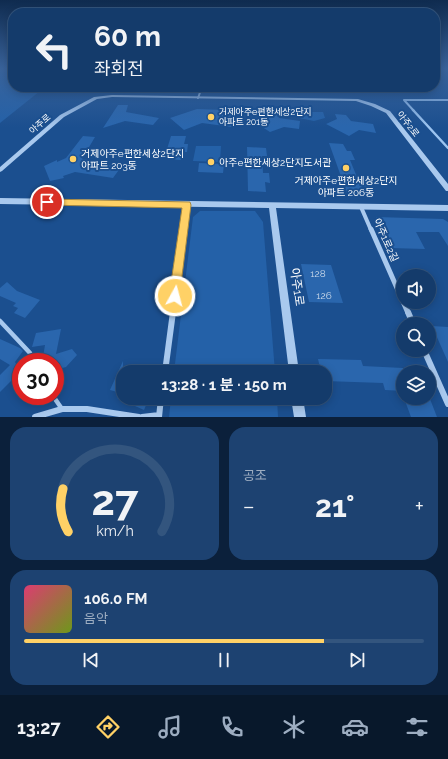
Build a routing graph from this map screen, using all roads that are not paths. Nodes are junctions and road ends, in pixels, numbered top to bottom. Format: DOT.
graph roads {
  1 [pos="200,92"];
  2 [pos="96,98"];
  3 [pos="198,98"];
  4 [pos="0,170"];
  5 [pos="448,189"];
  6 [pos="0,201"];
  7 [pos="187,205"];
  8 [pos="272,206"];
  9 [pos="361,207"];
  10 [pos="448,208"];
  11 [pos="410,317"];
  12 [pos="0,321"];
  13 [pos="30,353"];
  14 [pos="427,357"];
  15 [pos="166,365"];
  16 [pos="293,365"];
  17 [pos="448,404"];
  18 [pos="59,405"];
  19 [pos="160,405"];
  20 [pos="298,405"];
  21 [pos="62,409"];
  22 [pos="159,416"];
  23 [pos="35,417"];
  24 [pos="139,417"];
  25 [pos="142,417"];
  26 [pos="300,417"];
  1 -- 3 [label="lane"];
  2 -- 3 [label="street, 아주2로"];
  2 -- 4 [label="street, 아주로"];
  3 -- 5 [label="street, 아주2로"];
  6 -- 7 [label="street"];
  7 -- 8 [label="street"];
  7 -- 15 [label="street"];
  8 -- 9 [label="street"];
  8 -- 16 [label="street, 아주1로"];
  9 -- 10 [label="street"];
  9 -- 11 [label="street, 아주1로2길"];
  12 -- 13 [label="lane"];
  14 -- 17 [label="street"];
  18 -- 21 [label="lane"];
  19 -- 22 [label="street"];
  20 -- 26 [label="street"];
  21 -- 23 [label="street"];
  21 -- 24 [label="street"];
  22 -- 25 [label="street"];
}
